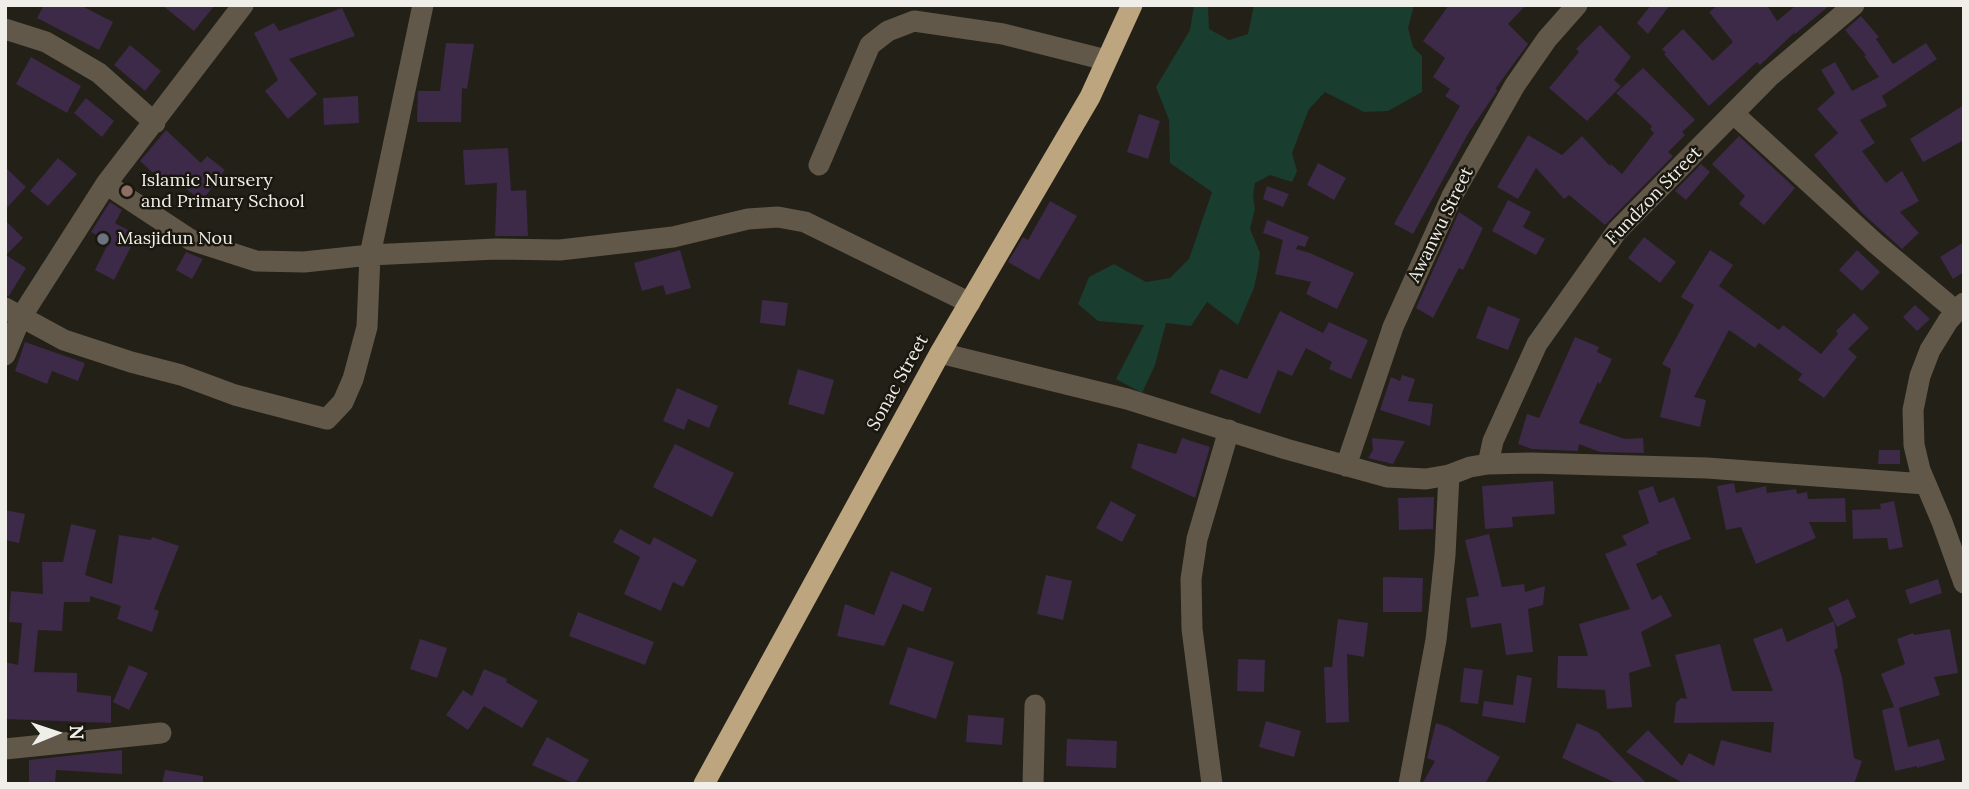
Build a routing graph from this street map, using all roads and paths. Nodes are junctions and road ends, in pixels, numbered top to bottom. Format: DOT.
graph roads {
  1 [pos="243,5"];
  2 [pos="423,5"];
  3 [pos="1132,5"];
  4 [pos="1577,5"];
  5 [pos="1854,5"];
  6 [pos="5,29"];
  7 [pos="1106,60"];
  8 [pos="1734,114"];
  9 [pos="155,122"];
  10 [pos="819,165"];
  11 [pos="106,184"];
  12 [pos="370,255"];
  13 [pos="970,303"];
  14 [pos="1960,307"];
  15 [pos="13,312"];
  16 [pos="940,353"];
  17 [pos="5,355"];
  18 [pos="1229,430"];
  19 [pos="1488,464"];
  20 [pos="1346,466"];
  21 [pos="1449,475"];
  22 [pos="1925,484"];
  23 [pos="1964,583"];
  24 [pos="1035,705"];
  25 [pos="161,733"];
  26 [pos="5,749"];
  27 [pos="704,784"];
  28 [pos="1033,784"];
  29 [pos="1212,784"];
  30 [pos="1409,784"];
  1 -- 9 [label="street"];
  2 -- 12 [label="street"];
  3 -- 7 [label="highway, Sonac Street"];
  4 -- 20 [label="street, Awanwu Street"];
  5 -- 8 [label="street, Fundzon Street"];
  6 -- 9 [label="street"];
  7 -- 10 [label="street"];
  7 -- 13 [label="highway, Sonac Street"];
  8 -- 14 [label="street"];
  8 -- 19 [label="street, Fundzon Street"];
  9 -- 11 [label="street"];
  11 -- 12 [label="street"];
  11 -- 15 [label="street"];
  12 -- 13 [label="street"];
  12 -- 15 [label="street"];
  13 -- 16 [label="highway, Sonac Street"];
  14 -- 22 [label="street"];
  15 -- 17 [label="street"];
  16 -- 18 [label="street"];
  16 -- 27 [label="highway, Sonac Street"];
  18 -- 20 [label="street"];
  18 -- 29 [label="street"];
  19 -- 21 [label="street"];
  19 -- 22 [label="street"];
  20 -- 21 [label="street"];
  21 -- 30 [label="street"];
  22 -- 23 [label="street"];
  24 -- 28 [label="street"];
  25 -- 26 [label="street"];
}
